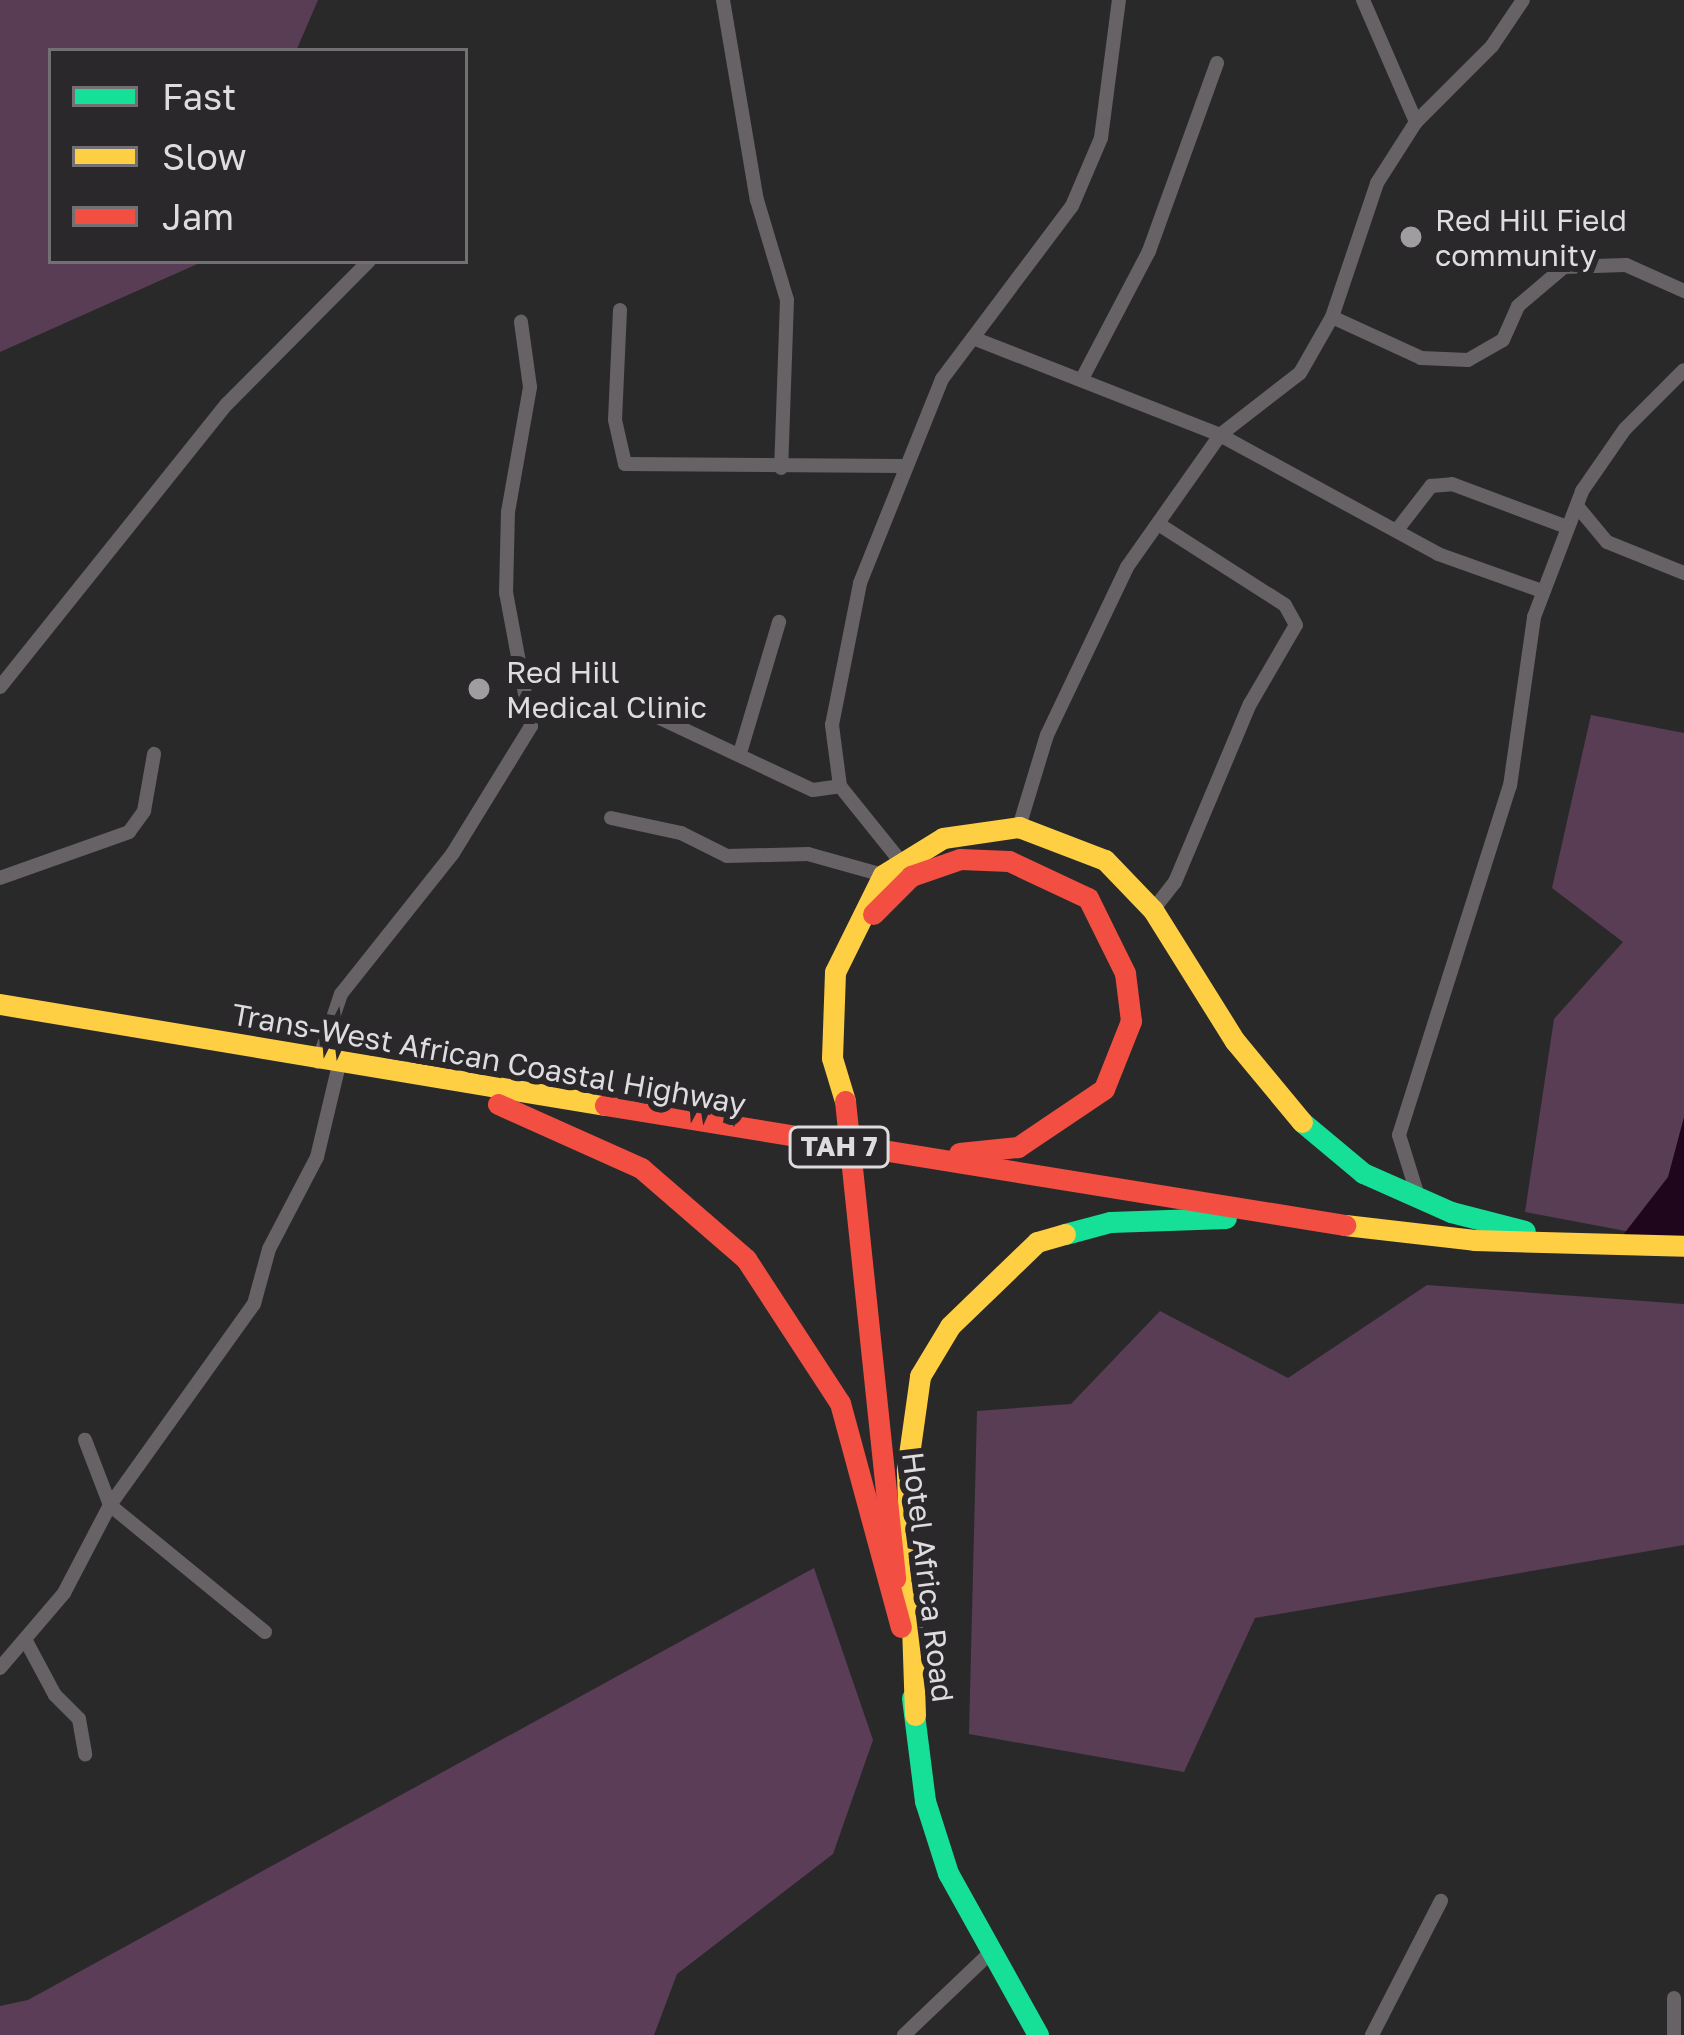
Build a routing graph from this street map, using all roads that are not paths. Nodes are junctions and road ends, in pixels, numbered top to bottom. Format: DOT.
graph roads {
  1 [pos="723,0"];
  2 [pos="1119,0"];
  3 [pos="1364,0"];
  4 [pos="1523,0"];
  5 [pos="1217,62"];
  6 [pos="1416,122"];
  7 [pos="365,264"];
  8 [pos="1684,291"];
  9 [pos="620,310"];
  10 [pos="1332,317"];
  11 [pos="521,322"];
  12 [pos="973,338"];
  13 [pos="1684,370"];
  14 [pos="1084,376"];
  15 [pos="1220,435"];
  16 [pos="901,466"];
  17 [pos="781,468"];
  18 [pos="1577,506"];
  19 [pos="1160,526"];
  20 [pos="1567,526"];
  21 [pos="1397,530"];
  22 [pos="1684,573"];
  23 [pos="1543,591"];
  24 [pos="778,622"];
  25 [pos="0,687"];
  26 [pos="649,713"];
  27 [pos="740,753"];
  28 [pos="154,754"];
  29 [pos="840,786"];
  30 [pos="611,818"];
  31 [pos="1019,827"];
  32 [pos="892,868"];
  33 [pos="0,878"];
  34 [pos="1153,910"];
  35 [pos="0,1004"];
  36 [pos="328,1063"];
  37 [pos="362,1068"];
  38 [pos="846,1111"];
  39 [pos="890,1155"];
  40 [pos="1421,1200"];
  41 [pos="1283,1218"];
  42 [pos="1574,1243"];
  43 [pos="1684,1246"];
  44 [pos="86,1440"];
  45 [pos="110,1505"];
  46 [pos="901,1627"];
  47 [pos="265,1632"];
  48 [pos="26,1641"];
  49 [pos="0,1668"];
  50 [pos="915,1714"];
  51 [pos="85,1754"];
  52 [pos="1441,1901"];
  53 [pos="990,1953"];
  54 [pos="1673,1998"];
  55 [pos="904,2035"];
  56 [pos="1038,2035"];
  57 [pos="1372,2035"];
  58 [pos="1674,2035"];
  1 -- 17 [label="street"];
  2 -- 12 [label="street"];
  3 -- 6 [label="street"];
  4 -- 6 [label="street"];
  5 -- 14 [label="street"];
  6 -- 10 [label="street"];
  7 -- 25 [label="street"];
  8 -- 10 [label="street"];
  9 -- 17 [label="street"];
  10 -- 15 [label="street"];
  11 -- 36 [label="street"];
  12 -- 14 [label="street"];
  12 -- 16 [label="street"];
  13 -- 18 [label="street"];
  14 -- 15 [label="street"];
  15 -- 19 [label="street"];
  15 -- 21 [label="street"];
  16 -- 17 [label="street"];
  16 -- 29 [label="street"];
  18 -- 20 [label="street"];
  18 -- 22 [label="street"];
  19 -- 31 [label="street"];
  19 -- 34 [label="street"];
  20 -- 21 [label="street"];
  20 -- 23 [label="street"];
  21 -- 23 [label="street"];
  23 -- 40 [label="street"];
  24 -- 27 [label="street"];
  26 -- 27 [label="street"];
  27 -- 29 [label="street"];
  28 -- 33 [label="street"];
  29 -- 32 [label="street"];
  30 -- 32 [label="street"];
  31 -- 32 [label="main road"];
  31 -- 34 [label="main road"];
  32 -- 38 [label="main road"];
  34 -- 40 [label="main road"];
  35 -- 36 [label="main road, Trans-West African Coastal Highway / TAH 7"];
  36 -- 37 [label="main road, Trans-West African Coastal Highway / TAH 7"];
  36 -- 45 [label="street"];
  37 -- 39 [label="main road, Trans-West African Coastal Highway / TAH 7"];
  37 -- 46 [label="main road"];
  38 -- 39 [label="main road"];
  38 -- 46 [label="main road, Hotel Africa Road"];
  39 -- 41 [label="main road, Trans-West African Coastal Highway / TAH 7"];
  40 -- 42 [label="main road"];
  41 -- 42 [label="main road, Trans-West African Coastal Highway / TAH 7"];
  41 -- 50 [label="main road"];
  42 -- 43 [label="main road, Trans-West African Coastal Highway / TAH 7"];
  44 -- 45 [label="street"];
  45 -- 47 [label="street"];
  45 -- 48 [label="street"];
  46 -- 50 [label="main road, Hotel Africa Road"];
  48 -- 49 [label="street"];
  48 -- 51 [label="street"];
  50 -- 53 [label="main road, Hotel Africa Road"];
  52 -- 57 [label="street"];
  53 -- 55 [label="street"];
  53 -- 56 [label="main road, Hotel Africa Road"];
  54 -- 58 [label="street"];
}
